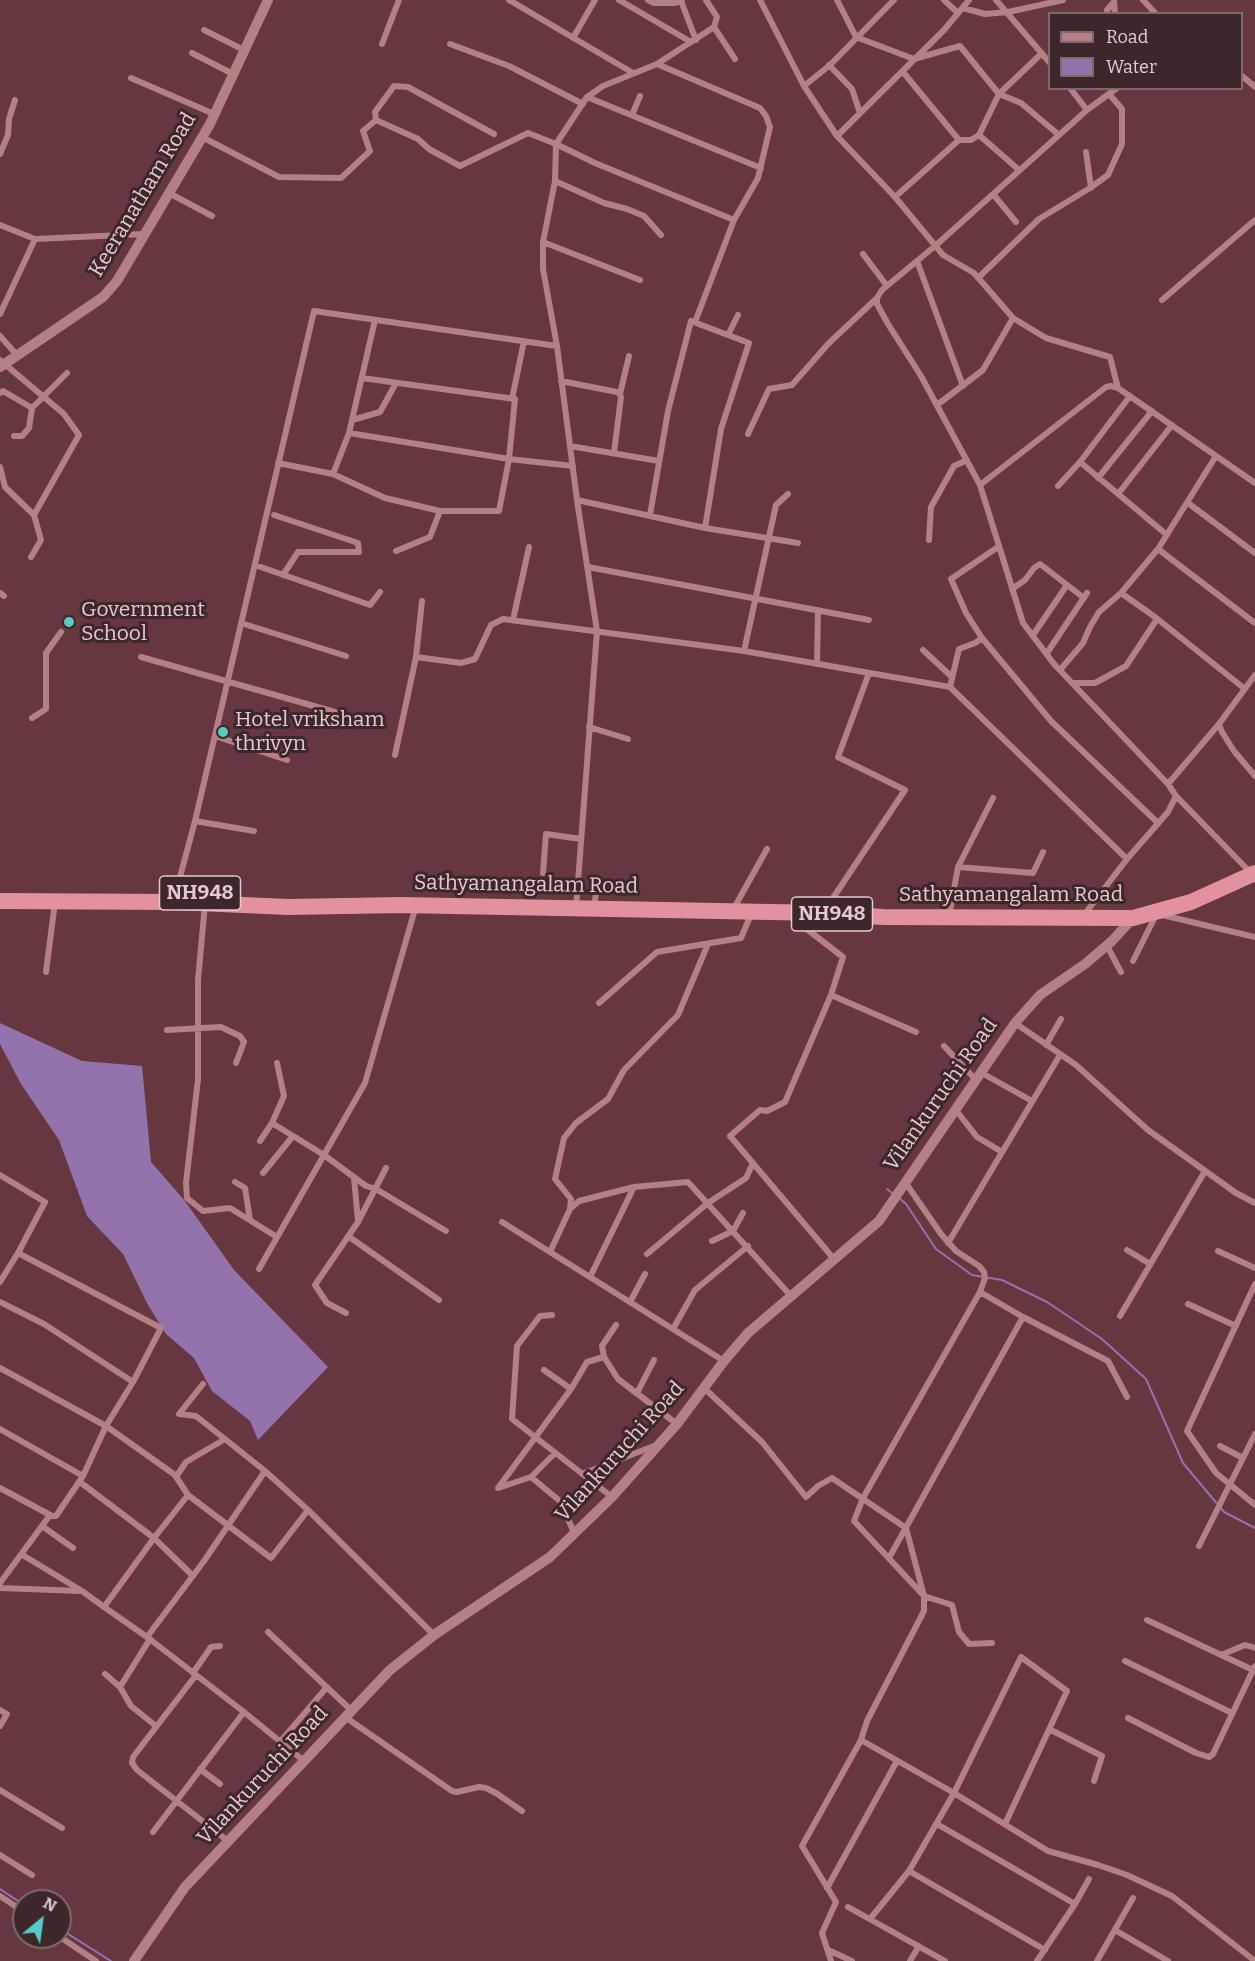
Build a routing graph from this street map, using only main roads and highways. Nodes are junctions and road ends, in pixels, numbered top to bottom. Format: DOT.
graph roads {
  1 [pos="1254,874"];
  2 [pos="4,896"];
  3 [pos="408,905"];
  1 -- 3 [label="highway, Sathyamangalam Road / NH948"];
  2 -- 3 [label="highway, Sathyamangalam Road / NH948"];
  2 -- 3 [label="highway, Sathyamangalam Road / NH948"];
}
